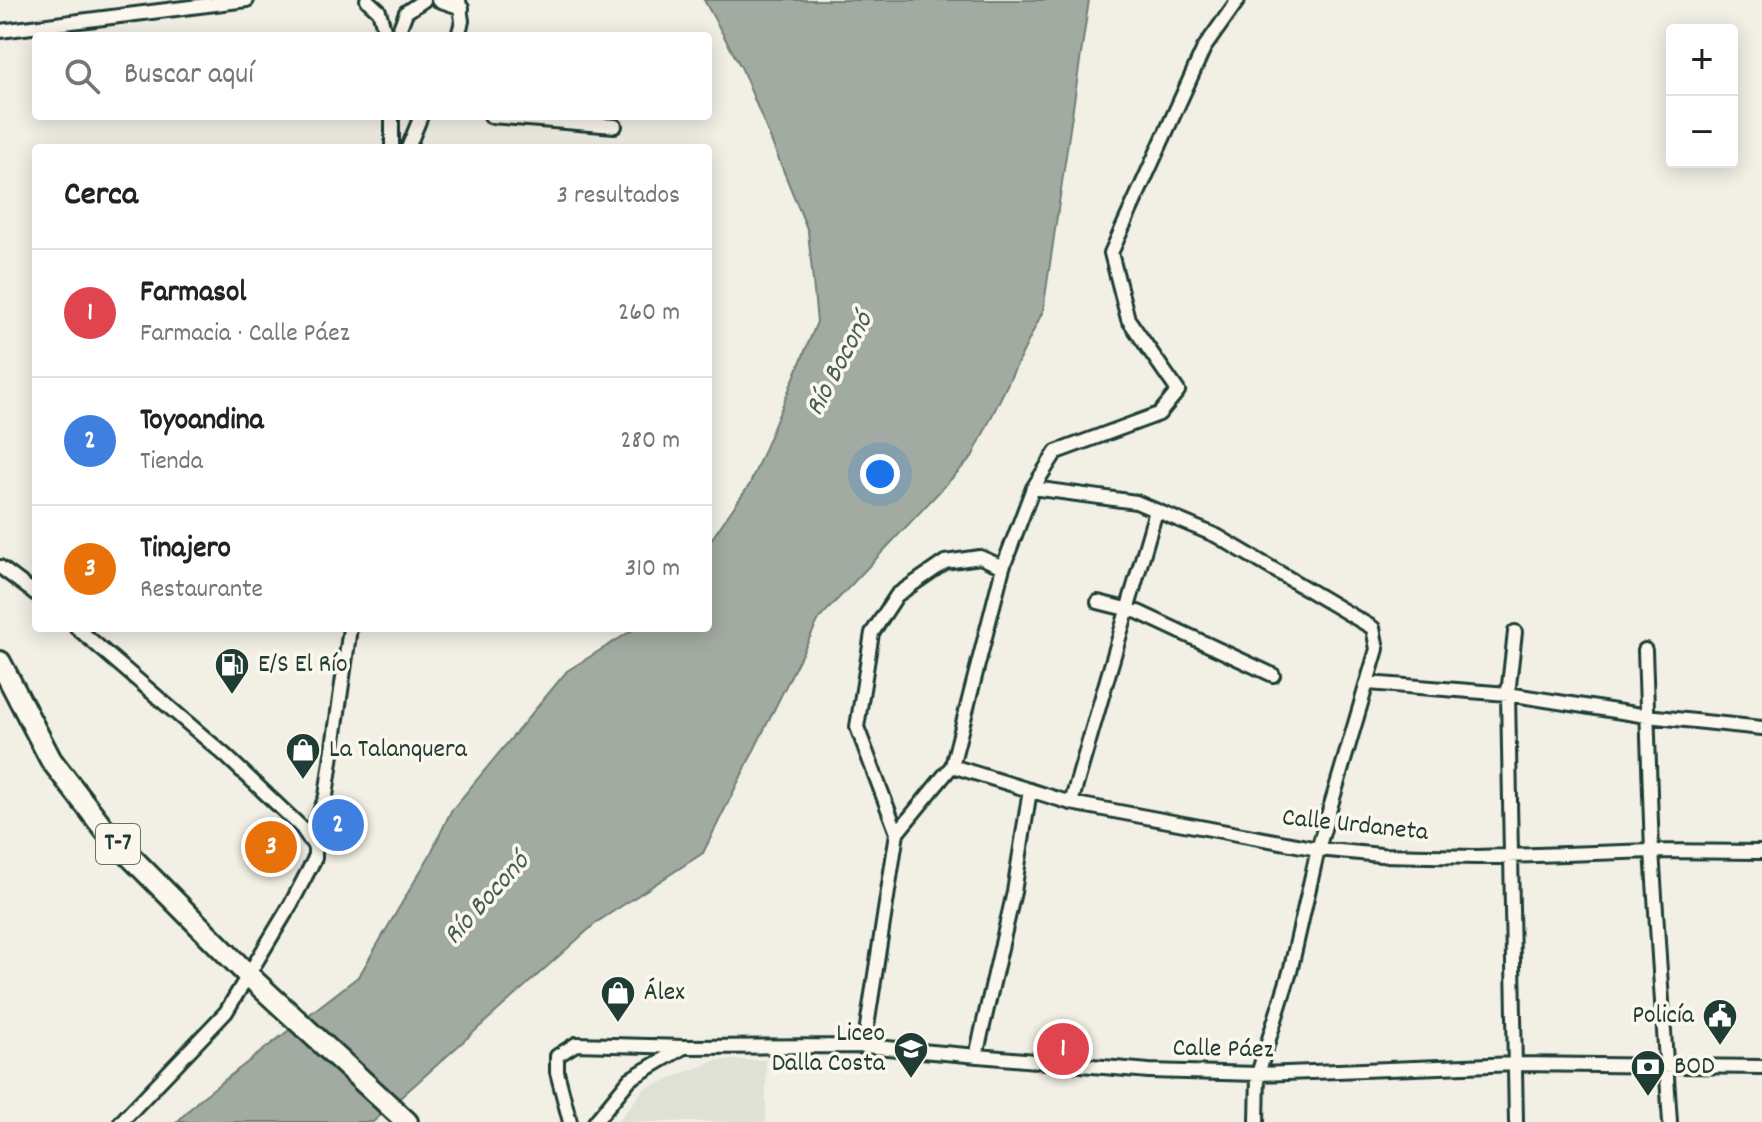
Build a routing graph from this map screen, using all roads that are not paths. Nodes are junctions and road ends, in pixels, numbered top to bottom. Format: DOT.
graph roads {
  1 [pos="247,0"];
  2 [pos="367,0"];
  3 [pos="424,0"];
  4 [pos="438,0"];
  5 [pos="1238,0"];
  6 [pos="460,4"];
  7 [pos="0,31"];
  8 [pos="385,32"];
  9 [pos="398,32"];
  10 [pos="458,32"];
  11 [pos="392,120"];
  12 [pos="419,120"];
  13 [pos="541,120"];
  14 [pos="615,126"];
  15 [pos="392,144"];
  16 [pos="410,144"];
  17 [pos="1033,488"];
  18 [pos="1156,511"];
  19 [pos="0,567"];
  20 [pos="1003,567"];
  21 [pos="32,591"];
  22 [pos="1098,602"];
  23 [pos="1128,609"];
  24 [pos="82,632"];
  25 [pos="349,632"];
  26 [pos="1515,632"];
  27 [pos="1645,650"];
  28 [pos="0,662"];
  29 [pos="1273,675"];
  30 [pos="1368,683"];
  31 [pos="1508,694"];
  32 [pos="1647,716"];
  33 [pos="1762,728"];
  34 [pos="952,766"];
  35 [pos="1030,790"];
  36 [pos="1071,803"];
  37 [pos="897,833"];
  38 [pos="310,837"];
  39 [pos="1318,849"];
  40 [pos="1652,851"];
  41 [pos="1762,852"];
  42 [pos="1511,854"];
  43 [pos="249,976"];
  44 [pos="864,1046"];
  45 [pos="684,1047"];
  46 [pos="976,1056"];
  47 [pos="1516,1064"];
  48 [pos="1667,1065"];
  49 [pos="1762,1067"];
  50 [pos="1258,1074"];
  51 [pos="402,1118"];
  52 [pos="121,1122"];
  53 [pos="570,1122"];
  54 [pos="595,1122"];
  55 [pos="1257,1122"];
  56 [pos="1516,1122"];
  57 [pos="1670,1122"];
  1 -- 7 [label="street"];
  2 -- 8 [label="street"];
  3 -- 9 [label="street"];
  4 -- 6 [label="street"];
  5 -- 17 [label="street"];
  6 -- 10 [label="street"];
  11 -- 15 [label="street"];
  12 -- 16 [label="street"];
  13 -- 14 [label="street"];
  17 -- 18 [label="street"];
  17 -- 20 [label="street"];
  18 -- 23 [label="street"];
  18 -- 30 [label="street"];
  19 -- 21 [label="street"];
  20 -- 34 [label="street"];
  20 -- 37 [label="street"];
  22 -- 23 [label="street"];
  23 -- 29 [label="street"];
  23 -- 36 [label="street"];
  24 -- 38 [label="street"];
  25 -- 38 [label="street"];
  26 -- 31 [label="street"];
  27 -- 32 [label="street"];
  28 -- 43 [label="main road, T-7"];
  30 -- 31 [label="street"];
  30 -- 39 [label="street"];
  31 -- 32 [label="street"];
  31 -- 42 [label="street"];
  32 -- 33 [label="street"];
  32 -- 40 [label="street"];
  34 -- 35 [label="street, Calle Urdaneta"];
  34 -- 37 [label="street"];
  35 -- 36 [label="street, Calle Urdaneta"];
  35 -- 46 [label="street"];
  36 -- 39 [label="street, Calle Urdaneta"];
  37 -- 44 [label="street"];
  38 -- 43 [label="street"];
  39 -- 42 [label="street, Calle Urdaneta"];
  39 -- 50 [label="street"];
  40 -- 41 [label="street, Calle Urdaneta"];
  40 -- 42 [label="street, Calle Urdaneta"];
  40 -- 48 [label="street"];
  42 -- 47 [label="street"];
  43 -- 51 [label="main road, T-7"];
  43 -- 52 [label="street"];
  44 -- 45 [label="street, Calle Páez"];
  44 -- 46 [label="street, Calle Páez"];
  45 -- 53 [label="street, Calle Páez"];
  45 -- 54 [label="street"];
  46 -- 50 [label="street, Calle Páez"];
  47 -- 48 [label="street, Calle Páez"];
  47 -- 50 [label="street, Calle Páez"];
  47 -- 56 [label="street"];
  48 -- 49 [label="street, Calle Páez"];
  48 -- 57 [label="street"];
  50 -- 55 [label="street"];
}
